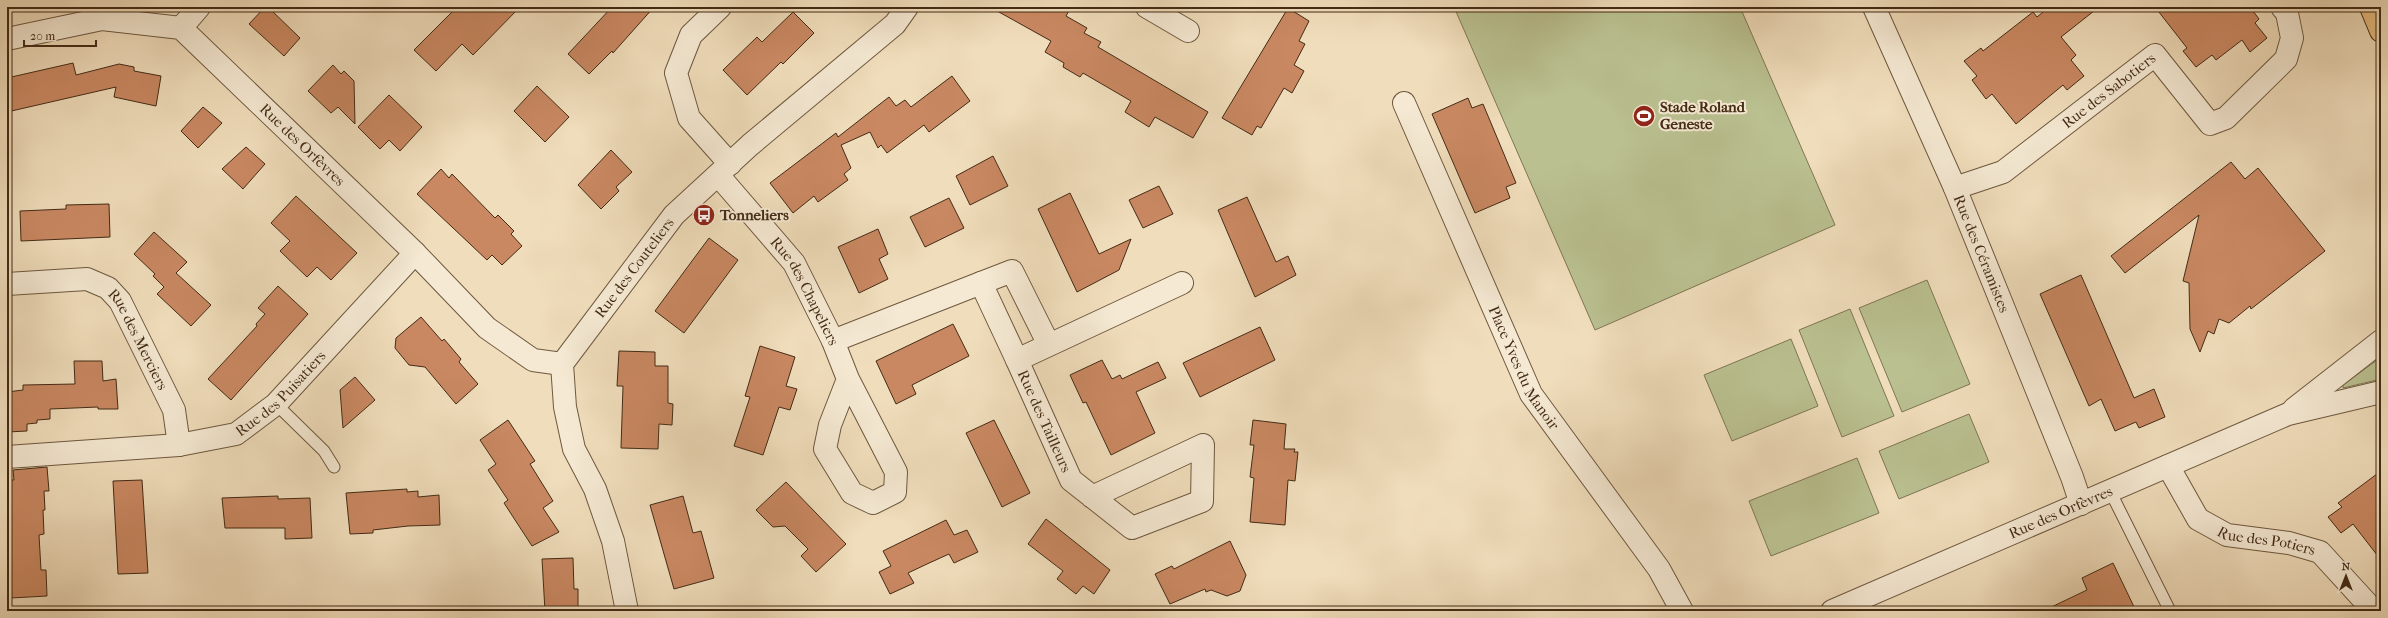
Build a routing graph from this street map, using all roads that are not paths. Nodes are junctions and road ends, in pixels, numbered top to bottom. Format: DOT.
graph roads {
  1 [pos="199,7"];
  2 [pos="720,7"];
  3 [pos="908,7"];
  4 [pos="1148,7"];
  5 [pos="1874,7"];
  6 [pos="2282,7"];
  7 [pos="2371,7"];
  8 [pos="181,28"];
  9 [pos="1188,31"];
  10 [pos="2381,31"];
  11 [pos="7,39"];
  12 [pos="1404,103"];
  13 [pos="724,169"];
  14 [pos="1955,188"];
  15 [pos="415,253"];
  16 [pos="981,283"];
  17 [pos="1182,283"];
  18 [pos="7,284"];
  19 [pos="833,341"];
  20 [pos="2381,341"];
  21 [pos="1049,345"];
  22 [pos="1017,360"];
  23 [pos="562,364"];
  24 [pos="848,379"];
  25 [pos="2381,392"];
  26 [pos="276,404"];
  27 [pos="2288,414"];
  28 [pos="179,445"];
  29 [pos="7,457"];
  30 [pos="2168,466"];
  31 [pos="334,467"];
  32 [pos="2110,491"];
  33 [pos="1092,497"];
  34 [pos="2081,504"];
  35 [pos="628,611"];
  36 [pos="1682,611"];
  37 [pos="1832,611"];
  38 [pos="2170,611"];
  39 [pos="2374,611"];
  1 -- 8 [label="street"];
  2 -- 13 [label="street, Rue des Chapeliers"];
  3 -- 13 [label="street, Rue des Couteliers"];
  4 -- 9 [label="street"];
  5 -- 14 [label="street, Rue des Céramistes"];
  6 -- 14 [label="street, Rue des Sabotiers"];
  7 -- 10 [label="main road"];
  8 -- 11 [label="street"];
  8 -- 15 [label="street, Rue des Orfèvres"];
  12 -- 36 [label="street, Place Yves du Manoir"];
  13 -- 19 [label="street, Rue des Chapeliers"];
  13 -- 23 [label="street, Rue des Couteliers"];
  14 -- 34 [label="street, Rue des Céramistes"];
  15 -- 23 [label="street, Rue des Orfèvres"];
  15 -- 26 [label="street, Rue des Puisatiers"];
  16 -- 19 [label="street"];
  16 -- 21 [label="street"];
  16 -- 22 [label="street, Rue des Tailleurs"];
  17 -- 21 [label="street, Rue des Tailleurs"];
  18 -- 28 [label="street, Rue des Merciers"];
  19 -- 24 [label="street, Rue des Chapeliers"];
  20 -- 27 [label="street, Rue des Orfèvres"];
  21 -- 22 [label="street, Rue des Tailleurs"];
  22 -- 33 [label="street, Rue des Tailleurs"];
  23 -- 35 [label="street"];
  24 -- 24 [label="street, Rue des Chapeliers"];
  25 -- 27 [label="street, Rue des Orfèvres"];
  26 -- 28 [label="street, Rue des Puisatiers"];
  26 -- 31 [label="lane"];
  27 -- 30 [label="street, Rue des Orfèvres"];
  28 -- 29 [label="street, Rue des Puisatiers"];
  30 -- 32 [label="street, Rue des Orfèvres"];
  30 -- 39 [label="street, Rue des Potiers"];
  32 -- 34 [label="street, Rue des Orfèvres"];
  32 -- 38 [label="lane"];
  33 -- 33 [label="street, Rue des Tailleurs"];
  34 -- 37 [label="street, Rue des Orfèvres"];
}
